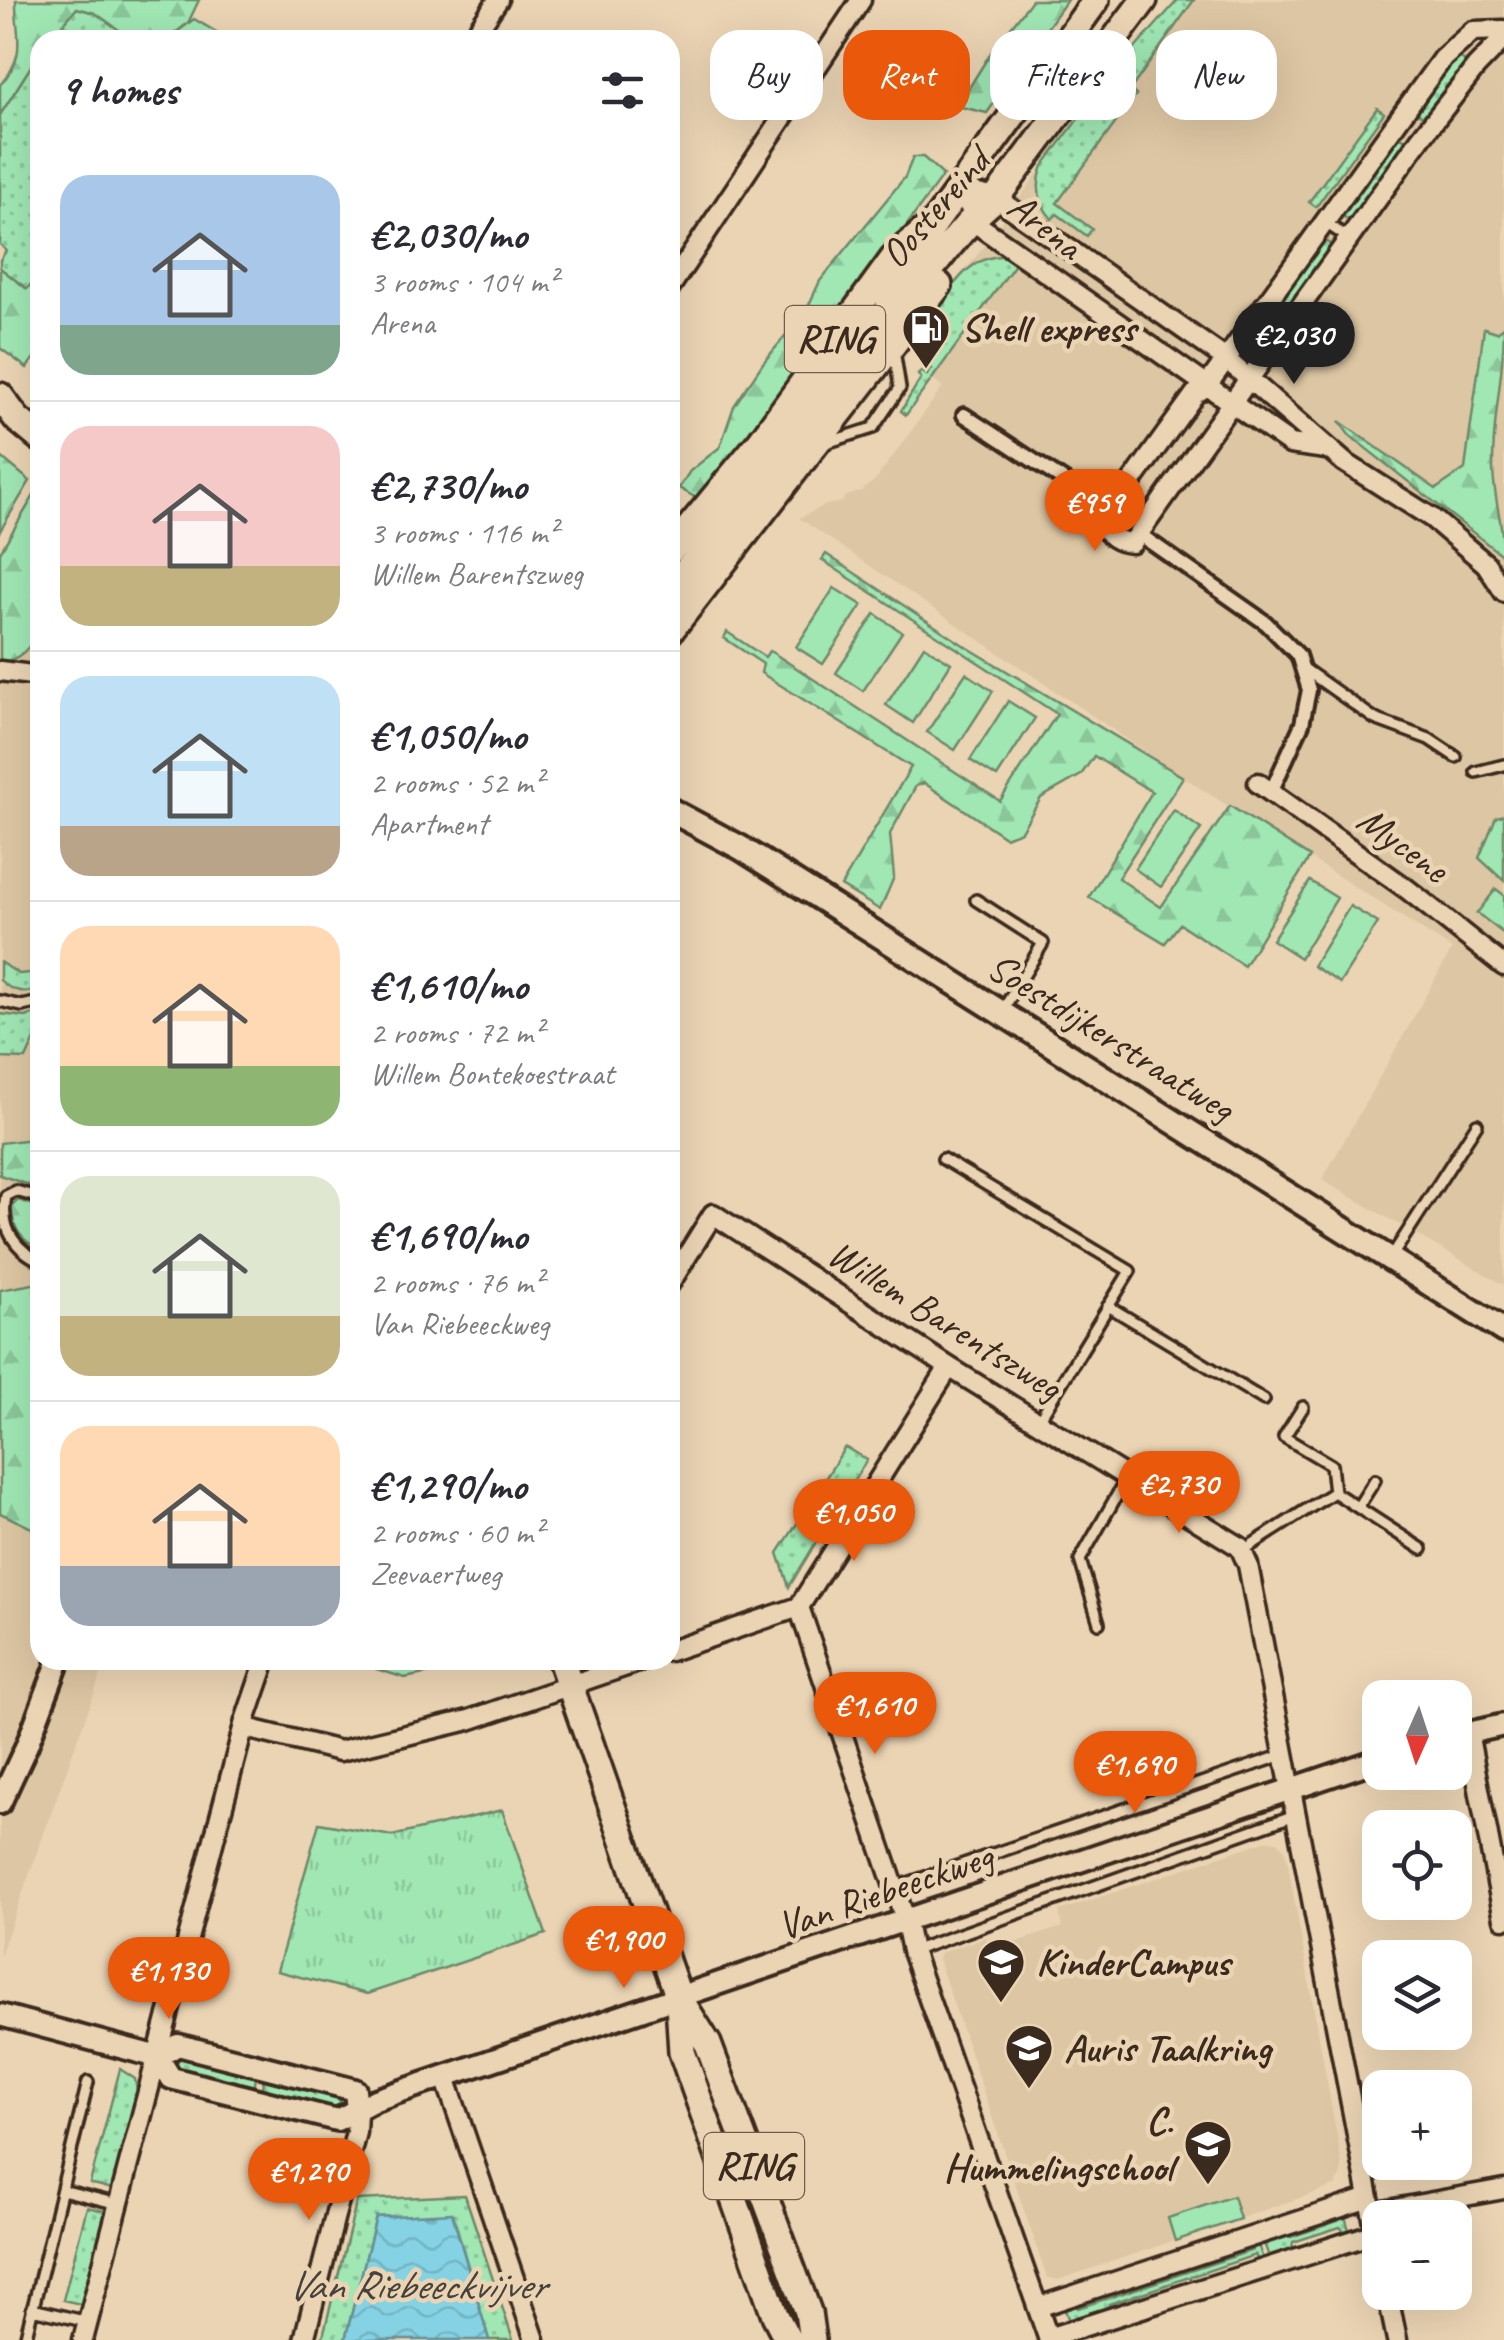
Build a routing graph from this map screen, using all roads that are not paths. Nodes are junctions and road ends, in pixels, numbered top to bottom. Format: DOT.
graph roads {
  1 [pos="498,0"];
  2 [pos="860,0"];
  3 [pos="1096,0"];
  4 [pos="1144,0"];
  5 [pos="478,30"];
  6 [pos="1504,30"];
  7 [pos="1504,38"];
  8 [pos="1400,118"];
  9 [pos="1420,139"];
  10 [pos="960,190"];
  11 [pos="996,198"];
  12 [pos="936,221"];
  13 [pos="978,221"];
  14 [pos="1324,222"];
  15 [pos="1350,239"];
  16 [pos="680,273"];
  17 [pos="886,316"];
  18 [pos="1226,358"];
  19 [pos="1251,382"];
  20 [pos="1206,387"];
  21 [pos="0,396"];
  22 [pos="1233,406"];
  23 [pos="30,413"];
  24 [pos="964,416"];
  25 [pos="30,430"];
  26 [pos="1326,449"];
  27 [pos="1110,511"];
  28 [pos="1139,534"];
  29 [pos="680,539"];
  30 [pos="680,579"];
  31 [pos="1504,592"];
  32 [pos="680,618"];
  33 [pos="1301,666"];
  34 [pos="0,671"];
  35 [pos="30,675"];
  36 [pos="1456,758"];
  37 [pos="1504,765"];
  38 [pos="1476,772"];
  39 [pos="1264,787"];
  40 [pos="680,814"];
  41 [pos="976,900"];
  42 [pos="1504,966"];
  43 [pos="0,1001"];
  44 [pos="30,1004"];
  45 [pos="1002,1012"];
  46 [pos="1478,1124"];
  47 [pos="943,1159"];
  48 [pos="30,1195"];
  49 [pos="30,1256"];
  50 [pos="1390,1259"];
  51 [pos="680,1267"];
  52 [pos="1108,1306"];
  53 [pos="1504,1331"];
  54 [pos="949,1367"];
  55 [pos="1264,1400"];
  56 [pos="1303,1407"];
  57 [pos="1039,1420"];
  58 [pos="1128,1476"];
  59 [pos="1375,1480"];
  60 [pos="1334,1492"];
  61 [pos="1358,1507"];
  62 [pos="1422,1549"];
  63 [pos="1242,1551"];
  64 [pos="799,1607"];
  65 [pos="1098,1622"];
  66 [pos="680,1648"];
  67 [pos="55,1670"];
  68 [pos="263,1670"];
  69 [pos="565,1672"];
  70 [pos="1504,1725"];
  71 [pos="246,1728"];
  72 [pos="1472,1732"];
  73 [pos="1286,1754"];
  74 [pos="1362,1765"];
  75 [pos="1472,1781"];
  76 [pos="1292,1787"];
  77 [pos="0,1803"];
  78 [pos="1295,1815"];
  79 [pos="894,1888"];
  80 [pos="1504,1919"];
  81 [pos="906,1922"];
  82 [pos="912,1951"];
  83 [pos="679,1998"];
  84 [pos="0,2015"];
  85 [pos="158,2056"];
  86 [pos="446,2077"];
  87 [pos="88,2082"];
  88 [pos="357,2112"];
  89 [pos="1504,2189"];
  90 [pos="62,2190"];
  91 [pos="1369,2200"];
  92 [pos="1412,2200"];
  93 [pos="118,2204"];
  94 [pos="1362,2207"];
  95 [pos="1362,2238"];
  96 [pos="1038,2307"];
  97 [pos="32,2309"];
  98 [pos="1391,2310"];
  99 [pos="86,2331"];
  100 [pos="1048,2339"];
  101 [pos="25,2340"];
  102 [pos="304,2340"];
  103 [pos="535,2340"];
  104 [pos="788,2340"];
  105 [pos="812,2340"];
  106 [pos="1397,2340"];
  1 -- 5 [label="street"];
  2 -- 16 [label="street"];
  3 -- 10 [label="main road, Oostereind / RING"];
  4 -- 11 [label="main road, Oostereind / RING"];
  6 -- 8 [label="street"];
  7 -- 9 [label="street"];
  8 -- 9 [label="street"];
  8 -- 14 [label="street"];
  9 -- 15 [label="street"];
  10 -- 11 [label="street, Arena"];
  10 -- 12 [label="main road, Oostereind / RING"];
  10 -- 13 [label="street, Arena"];
  11 -- 13 [label="main road, RING"];
  11 -- 18 [label="street, Arena"];
  12 -- 17 [label="main road, Oostereind / RING"];
  12 -- 29 [label="main road, RING"];
  13 -- 17 [label="main road, Oostereind / RING"];
  13 -- 20 [label="street, Arena"];
  13 -- 32 [label="main road, RING"];
  14 -- 15 [label="lane"];
  14 -- 18 [label="street"];
  15 -- 19 [label="street"];
  17 -- 30 [label="main road, Oostereind / RING"];
  18 -- 19 [label="street, Arena"];
  18 -- 20 [label="street"];
  19 -- 22 [label="street"];
  19 -- 26 [label="street, Arena"];
  20 -- 22 [label="street, Arena"];
  20 -- 27 [label="street"];
  21 -- 23 [label="main road"];
  21 -- 25 [label="main road"];
  22 -- 26 [label="street, Arena"];
  22 -- 28 [label="street"];
  24 -- 27 [label="street"];
  26 -- 31 [label="street, Arena"];
  27 -- 28 [label="street"];
  28 -- 33 [label="street"];
  33 -- 36 [label="lane"];
  33 -- 39 [label="street"];
  34 -- 35 [label="street"];
  37 -- 38 [label="lane"];
  39 -- 42 [label="street, Mycene"];
  40 -- 45 [label="main road, Soestdijkerstraatweg"];
  41 -- 45 [label="lane"];
  43 -- 44 [label="lane"];
  45 -- 50 [label="main road, Soestdijkerstraatweg"];
  46 -- 50 [label="lane"];
  47 -- 52 [label="lane"];
  48 -- 49 [label="lane"];
  50 -- 53 [label="main road, Soestdijkerstraatweg"];
  51 -- 54 [label="street, Willem Barentszweg"];
  52 -- 55 [label="lane"];
  52 -- 57 [label="lane"];
  54 -- 57 [label="street, Willem Barentszweg"];
  54 -- 64 [label="street"];
  56 -- 60 [label="lane"];
  57 -- 58 [label="street, Willem Barentszweg"];
  58 -- 63 [label="street, Willem Barentszweg"];
  58 -- 65 [label="lane"];
  59 -- 61 [label="lane"];
  60 -- 61 [label="lane"];
  60 -- 63 [label="lane"];
  61 -- 62 [label="lane"];
  63 -- 73 [label="street"];
  64 -- 66 [label="street"];
  64 -- 79 [label="street"];
  67 -- 77 [label="street"];
  68 -- 71 [label="street"];
  69 -- 71 [label="street"];
  69 -- 83 [label="main road, RING"];
  70 -- 72 [label="street"];
  71 -- 85 [label="street"];
  73 -- 76 [label="street"];
  73 -- 79 [label="lane"];
  74 -- 76 [label="street, Van Riebeeckweg"];
  75 -- 80 [label="street"];
  76 -- 78 [label="street"];
  76 -- 81 [label="street, Van Riebeeckweg"];
  78 -- 82 [label="lane"];
  78 -- 91 [label="street"];
  79 -- 81 [label="street"];
  81 -- 82 [label="street"];
  81 -- 83 [label="street, Van Riebeeckweg"];
  82 -- 96 [label="street"];
  83 -- 86 [label="street, Van Riebeeckweg"];
  83 -- 104 [label="main road, RING"];
  83 -- 105 [label="main road, RING"];
  84 -- 85 [label="street, Van Riebeeckweg"];
  85 -- 88 [label="street, Van Riebeeckweg"];
  85 -- 88 [label="street, Van Riebeeckweg"];
  85 -- 93 [label="street"];
  86 -- 88 [label="street, Van Riebeeckweg"];
  86 -- 103 [label="street"];
  87 -- 90 [label="lane"];
  88 -- 102 [label="street"];
  89 -- 92 [label="street"];
  90 -- 93 [label="lane"];
  90 -- 97 [label="lane"];
  93 -- 99 [label="street"];
  94 -- 96 [label="street"];
  95 -- 100 [label="street"];
  96 -- 100 [label="street"];
  97 -- 99 [label="lane"];
  97 -- 101 [label="lane"];
  98 -- 106 [label="street"];
}
